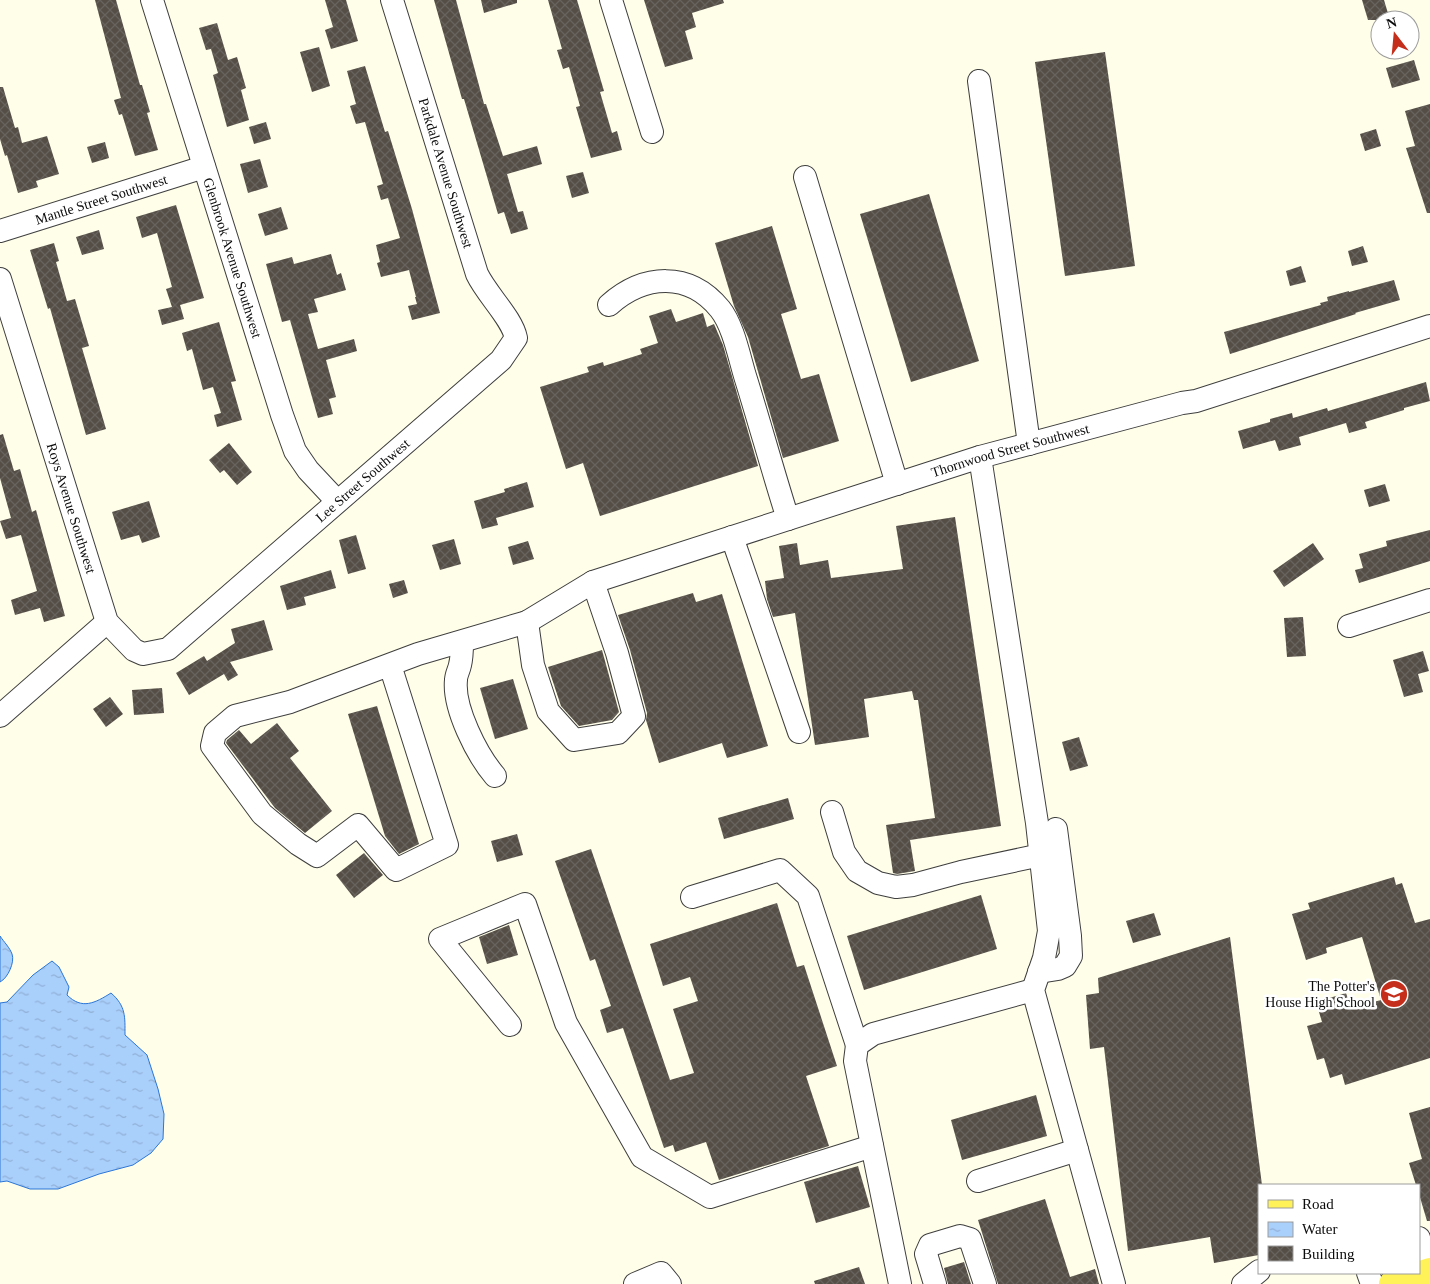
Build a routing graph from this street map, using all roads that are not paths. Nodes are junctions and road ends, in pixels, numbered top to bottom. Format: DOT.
graph roads {
  1 [pos="152,0"];
  2 [pos="392,0"];
  3 [pos="611,0"];
  4 [pos="979,80"];
  5 [pos="652,132"];
  6 [pos="204,167"];
  7 [pos="805,177"];
  8 [pos="0,231"];
  9 [pos="0,278"];
  10 [pos="609,305"];
  11 [pos="1430,326"];
  12 [pos="516,338"];
  13 [pos="1029,444"];
  14 [pos="980,457"];
  15 [pos="897,484"];
  16 [pos="337,501"];
  17 [pos="788,519"];
  18 [pos="732,537"];
  19 [pos="593,582"];
  20 [pos="1430,600"];
  21 [pos="203,618"];
  22 [pos="107,622"];
  23 [pos="527,622"];
  24 [pos="1349,626"];
  25 [pos="462,642"];
  26 [pos="390,665"];
  27 [pos="0,716"];
  28 [pos="799,732"];
  29 [pos="494,776"];
  30 [pos="832,812"];
  31 [pos="1056,829"];
  32 [pos="1041,855"];
  33 [pos="692,897"];
  34 [pos="1036,981"];
  35 [pos="510,1025"];
  36 [pos="857,1045"];
  37 [pos="872,1146"];
  38 [pos="1077,1150"];
  39 [pos="978,1181"];
  40 [pos="1420,1241"];
  41 [pos="1258,1272"];
  42 [pos="1430,1272"];
  43 [pos="635,1284"];
  44 [pos="670,1284"];
  45 [pos="900,1284"];
  46 [pos="935,1284"];
  47 [pos="985,1284"];
  48 [pos="1114,1284"];
  49 [pos="1243,1284"];
  50 [pos="1393,1284"];
  1 -- 6 [label="street, Glenbrook Avenue Southwest"];
  2 -- 12 [label="street, Parkdale Avenue Southwest"];
  3 -- 5 [label="street"];
  4 -- 13 [label="street"];
  6 -- 8 [label="street, Mantle Street Southwest"];
  6 -- 16 [label="street, Glenbrook Avenue Southwest"];
  7 -- 15 [label="street"];
  9 -- 22 [label="street, Roys Avenue Southwest"];
  10 -- 17 [label="street"];
  11 -- 13 [label="street, Thornwood Street Southwest"];
  12 -- 16 [label="street, Lee Street Southwest"];
  13 -- 14 [label="street, Thornwood Street Southwest"];
  14 -- 15 [label="street, Thornwood Street Southwest"];
  14 -- 32 [label="street"];
  15 -- 17 [label="street, Thornwood Street Southwest"];
  16 -- 21 [label="street, Lee Street Southwest"];
  17 -- 18 [label="street, Thornwood Street Southwest"];
  18 -- 19 [label="street, Thornwood Street Southwest"];
  18 -- 28 [label="street"];
  19 -- 23 [label="street, Thornwood Street Southwest"];
  19 -- 23 [label="street"];
  20 -- 24 [label="street"];
  21 -- 22 [label="street, Roys Avenue Southwest"];
  22 -- 27 [label="street"];
  23 -- 25 [label="street, Thornwood Street Southwest"];
  25 -- 26 [label="street, Thornwood Street Southwest"];
  25 -- 29 [label="street"];
  26 -- 26 [label="street, Thornwood Street Southwest"];
  30 -- 32 [label="street"];
  31 -- 34 [label="street"];
  32 -- 34 [label="street"];
  33 -- 36 [label="street"];
  34 -- 36 [label="street"];
  34 -- 38 [label="street"];
  35 -- 37 [label="street"];
  36 -- 37 [label="street"];
  37 -- 45 [label="street"];
  38 -- 39 [label="street"];
  38 -- 48 [label="street"];
  40 -- 42 [label="street"];
  41 -- 49 [label="street"];
  42 -- 50 [label="main road"];
  43 -- 44 [label="street"];
  46 -- 47 [label="street"];
}
